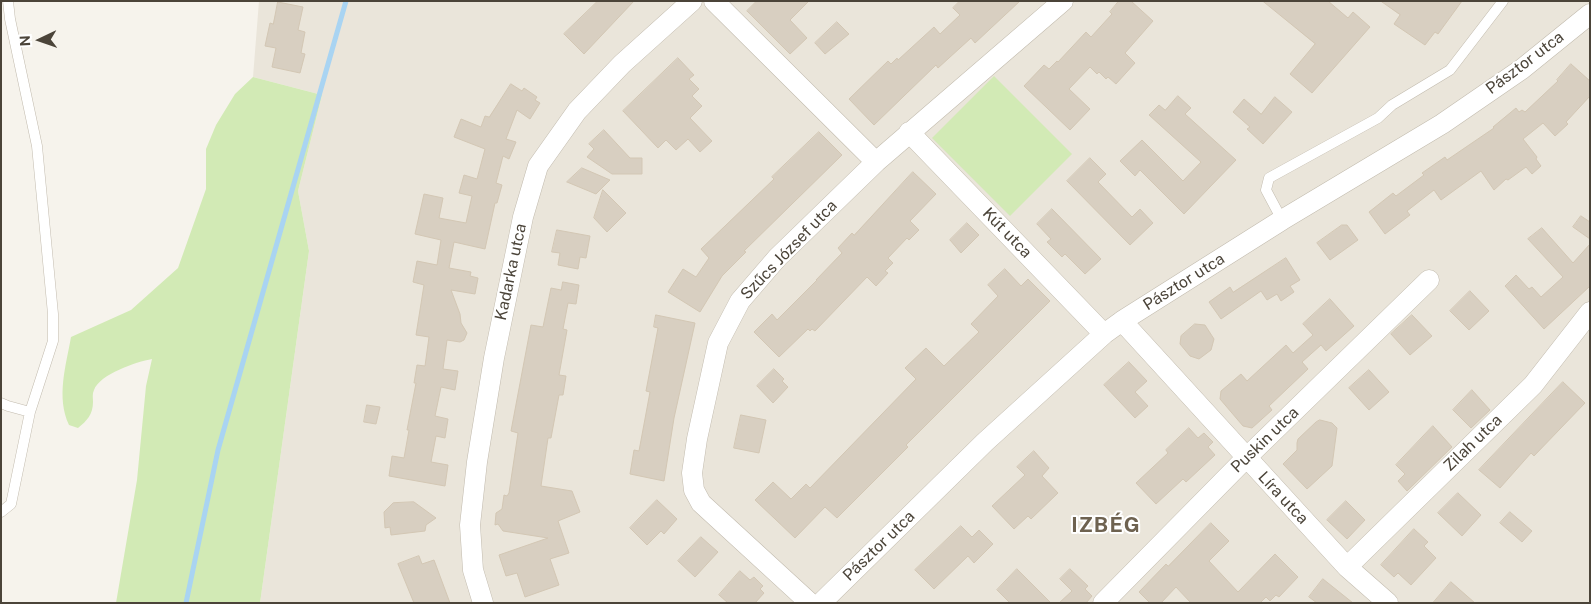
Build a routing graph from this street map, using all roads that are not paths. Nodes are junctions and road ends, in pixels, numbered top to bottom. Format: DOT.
graph roads {
  1 [pos="8,1"];
  2 [pos="714,1"];
  3 [pos="1063,1"];
  4 [pos="1503,1"];
  5 [pos="685,3"];
  6 [pos="1590,14"];
  7 [pos="909,132"];
  8 [pos="876,162"];
  9 [pos="1282,220"];
  10 [pos="1429,280"];
  11 [pos="1590,312"];
  12 [pos="1122,321"];
  13 [pos="1104,334"];
  14 [pos="1,403"];
  15 [pos="30,412"];
  16 [pos="1246,458"];
  17 [pos="1,512"];
  18 [pos="1347,567"];
  19 [pos="1376,599"];
  20 [pos="483,603"];
  21 [pos="810,603"];
  22 [pos="821,603"];
  23 [pos="1103,603"];
  1 -- 15 [label="lane"];
  2 -- 8 [label="street"];
  3 -- 7 [label="street, Szűcs József utca"];
  4 -- 9 [label="lane"];
  5 -- 20 [label="street, Kadarka utca"];
  6 -- 9 [label="street, Pásztor utca"];
  7 -- 8 [label="street, Szűcs József utca"];
  7 -- 13 [label="street, Kút utca"];
  8 -- 21 [label="street, Szűcs József utca"];
  9 -- 12 [label="street, Pásztor utca"];
  10 -- 16 [label="street, Puskin utca"];
  11 -- 18 [label="street, Zilah utca"];
  12 -- 13 [label="street, Pásztor utca"];
  12 -- 16 [label="street, Líra utca"];
  13 -- 22 [label="street, Pásztor utca"];
  14 -- 15 [label="lane"];
  15 -- 17 [label="lane"];
  16 -- 18 [label="street, Líra utca"];
  16 -- 23 [label="street, Puskin utca"];
  18 -- 19 [label="street, Líra utca"];
}
